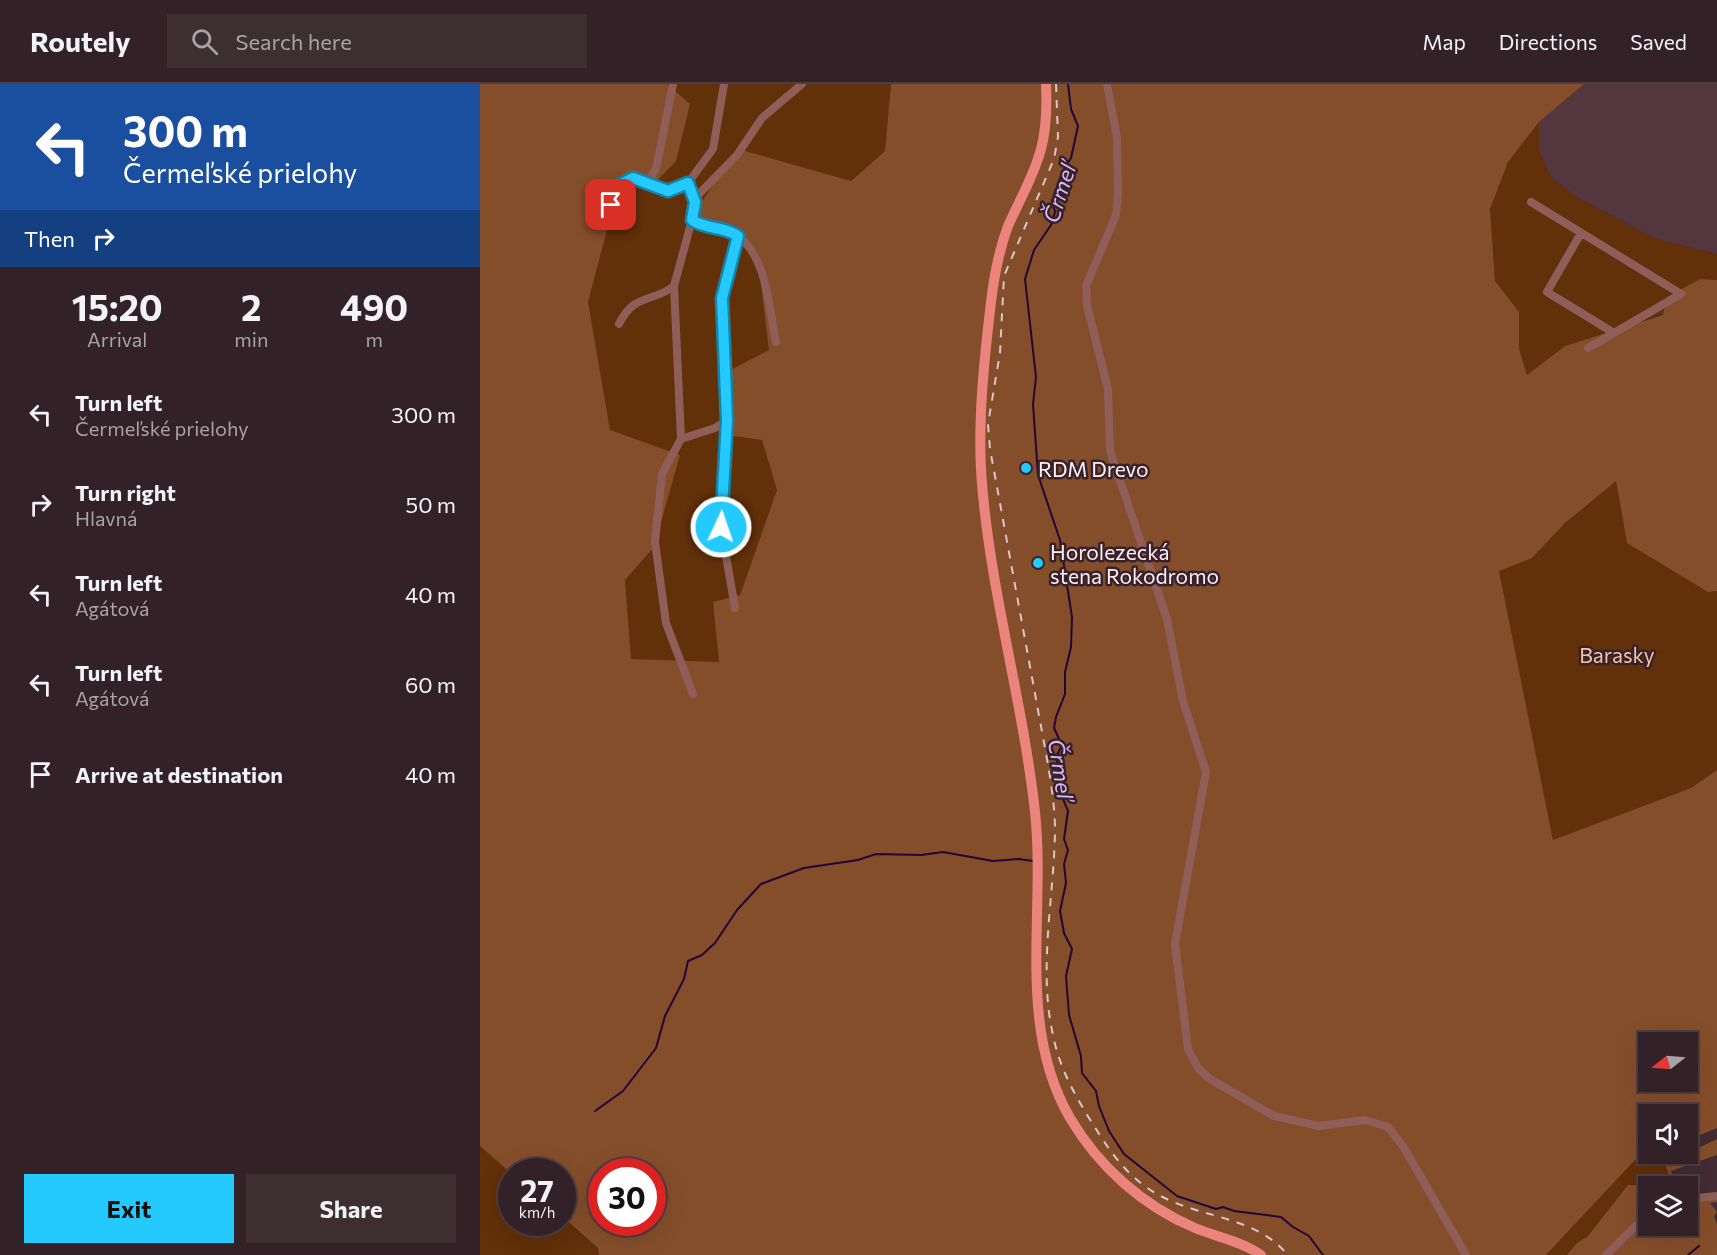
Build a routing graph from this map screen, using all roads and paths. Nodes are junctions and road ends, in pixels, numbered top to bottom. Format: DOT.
graph roads {
  1 [pos="673,84"];
  2 [pos="724,84"];
  3 [pos="802,84"];
  4 [pos="1046,84"];
  5 [pos="1107,84"];
  6 [pos="647,183"];
  7 [pos="688,183"];
  8 [pos="590,194"];
  9 [pos="695,202"];
  10 [pos="1531,202"];
  11 [pos="692,220"];
  12 [pos="1581,232"];
  13 [pos="738,236"];
  14 [pos="674,286"];
  15 [pos="619,324"];
  16 [pos="1614,333"];
  17 [pos="776,342"];
  18 [pos="1588,348"];
  19 [pos="727,420"];
  20 [pos="681,439"];
  21 [pos="735,608"];
  22 [pos="693,694"];
  23 [pos="1717,1196"];
  24 [pos="1698,1198"];
  25 [pos="1638,1223"];
  26 [pos="1261,1255"];
  27 [pos="1466,1255"];
  28 [pos="1606,1255"];
  1 -- 6 [label="street"];
  2 -- 7 [label="street"];
  3 -- 9 [label="street"];
  4 -- 26 [label="main road"];
  5 -- 27 [label="street"];
  6 -- 7 [label="street"];
  6 -- 8 [label="street"];
  7 -- 9 [label="street"];
  9 -- 11 [label="street"];
  10 -- 12 [label="street"];
  11 -- 13 [label="street"];
  11 -- 14 [label="street"];
  12 -- 16 [label="street"];
  12 -- 16 [label="street"];
  13 -- 17 [label="street"];
  13 -- 19 [label="street"];
  14 -- 15 [label="street"];
  14 -- 20 [label="street"];
  16 -- 18 [label="street"];
  19 -- 20 [label="street"];
  19 -- 21 [label="street"];
  20 -- 22 [label="street"];
  23 -- 24 [label="street"];
  25 -- 28 [label="street"];
}
